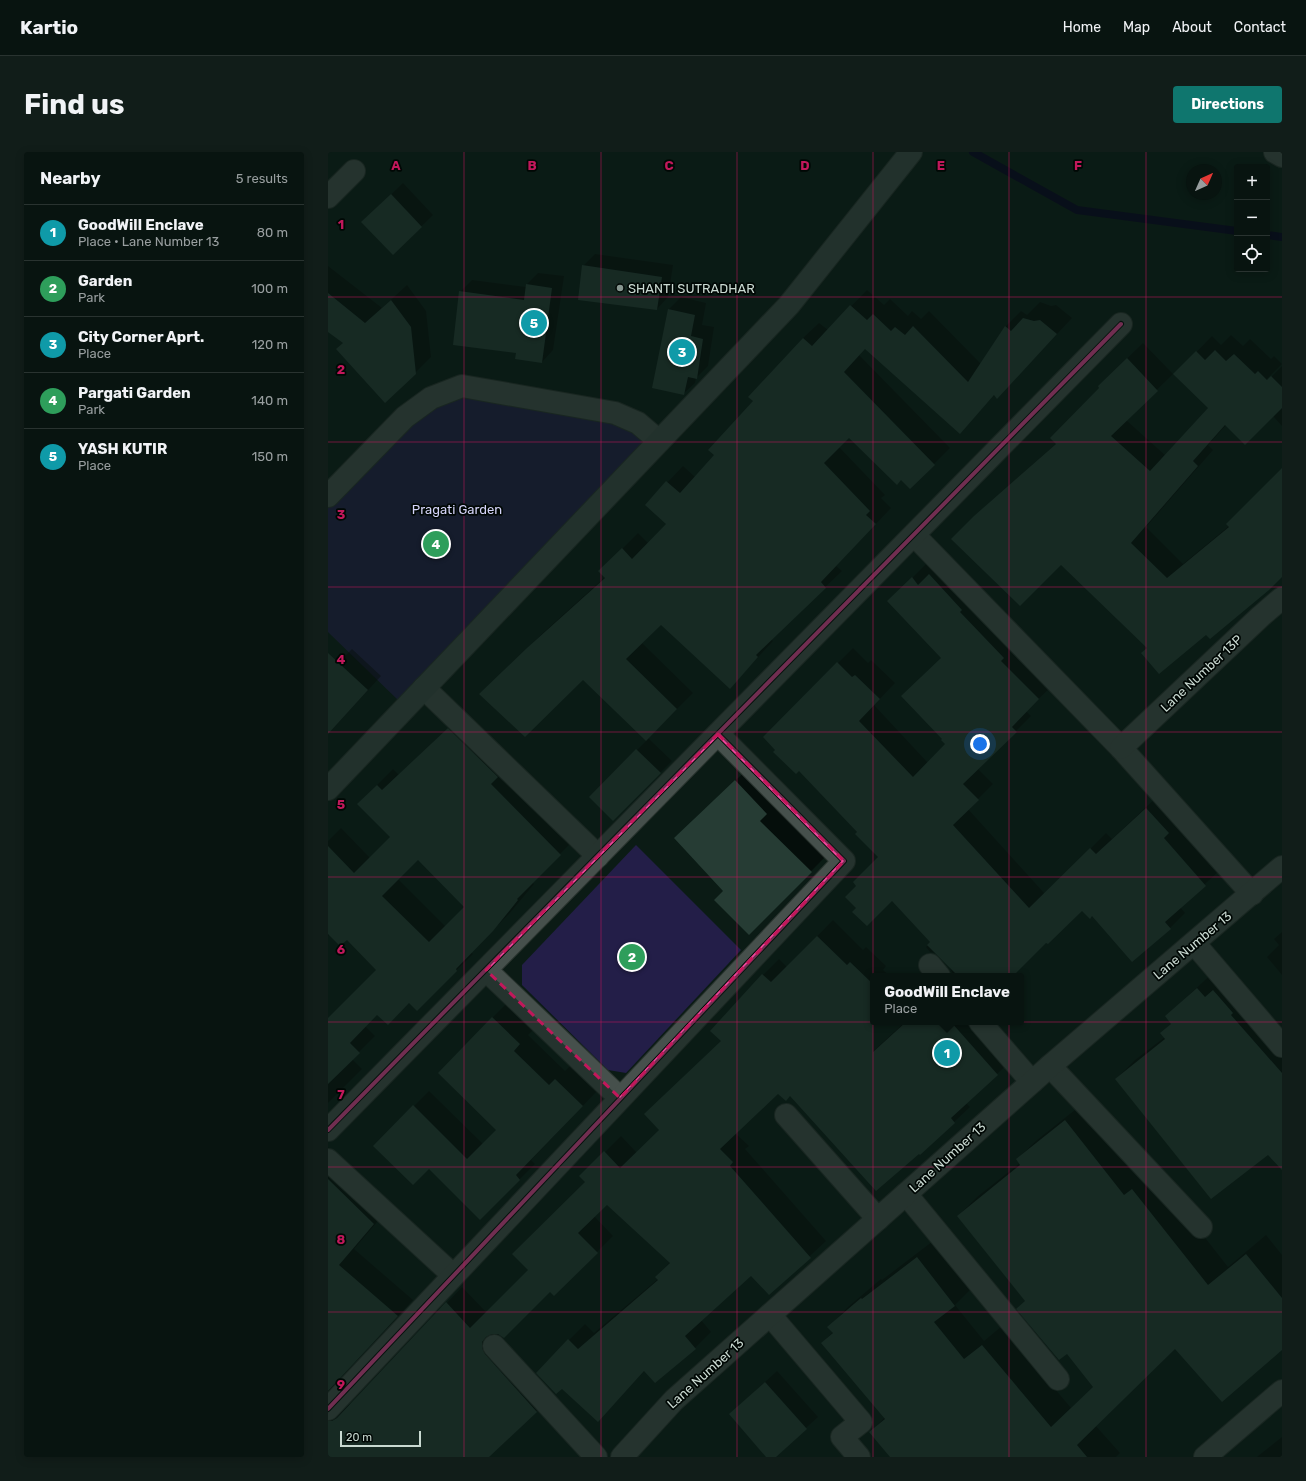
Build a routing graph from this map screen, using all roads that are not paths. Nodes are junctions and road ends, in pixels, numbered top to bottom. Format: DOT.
graph roads {
  1 [pos="911,152"];
  2 [pos="1275,152"];
  3 [pos="1282,156"];
  4 [pos="354,171"];
  5 [pos="328,197"];
  6 [pos="1121,324"];
  7 [pos="659,441"];
  8 [pos="328,496"];
  9 [pos="914,535"];
  10 [pos="1282,598"];
  11 [pos="424,688"];
  12 [pos="718,734"];
  13 [pos="1121,748"];
  14 [pos="328,789"];
  15 [pos="598,856"];
  16 [pos="1282,867"];
  17 [pos="1252,894"];
  18 [pos="1194,944"];
  19 [pos="486,970"];
  20 [pos="983,1025"];
  21 [pos="1282,1046"];
  22 [pos="1050,1066"];
  23 [pos="1032,1082"];
  24 [pos="620,1098"];
  25 [pos="786,1115"];
  26 [pos="328,1130"];
  27 [pos="328,1160"];
  28 [pos="906,1194"];
  29 [pos="878,1219"];
  30 [pos="1200,1226"];
  31 [pos="453,1275"];
  32 [pos="770,1315"];
  33 [pos="494,1346"];
  34 [pos="1058,1379"];
  35 [pos="1282,1391"];
  36 [pos="328,1409"];
  37 [pos="596,1457"];
  38 [pos="622,1457"];
  39 [pos="859,1457"];
  40 [pos="1205,1457"];
  1 -- 7 [label="street"];
  2 -- 3 [label="street"];
  4 -- 5 [label="street"];
  6 -- 9 [label="street"];
  7 -- 8 [label="street"];
  7 -- 11 [label="street"];
  9 -- 12 [label="street"];
  9 -- 13 [label="street"];
  10 -- 13 [label="street, Lane Number 13P"];
  11 -- 14 [label="street"];
  11 -- 15 [label="street"];
  12 -- 15 [label="street"];
  12 -- 24 [label="street"];
  13 -- 17 [label="street"];
  15 -- 19 [label="street"];
  16 -- 17 [label="street, Lane Number 13"];
  17 -- 18 [label="street, Lane Number 13"];
  18 -- 21 [label="street"];
  18 -- 22 [label="street, Lane Number 13"];
  19 -- 24 [label="street"];
  19 -- 26 [label="street"];
  20 -- 23 [label="street"];
  22 -- 23 [label="street, Lane Number 13"];
  22 -- 30 [label="street"];
  23 -- 28 [label="street, Lane Number 13"];
  24 -- 31 [label="street"];
  25 -- 29 [label="street"];
  27 -- 31 [label="street"];
  28 -- 29 [label="street, Lane Number 13"];
  28 -- 34 [label="street"];
  29 -- 32 [label="street, Lane Number 13"];
  31 -- 36 [label="street"];
  32 -- 38 [label="street, Lane Number 13"];
  32 -- 39 [label="street"];
  33 -- 37 [label="street"];
  35 -- 40 [label="street"];
}
